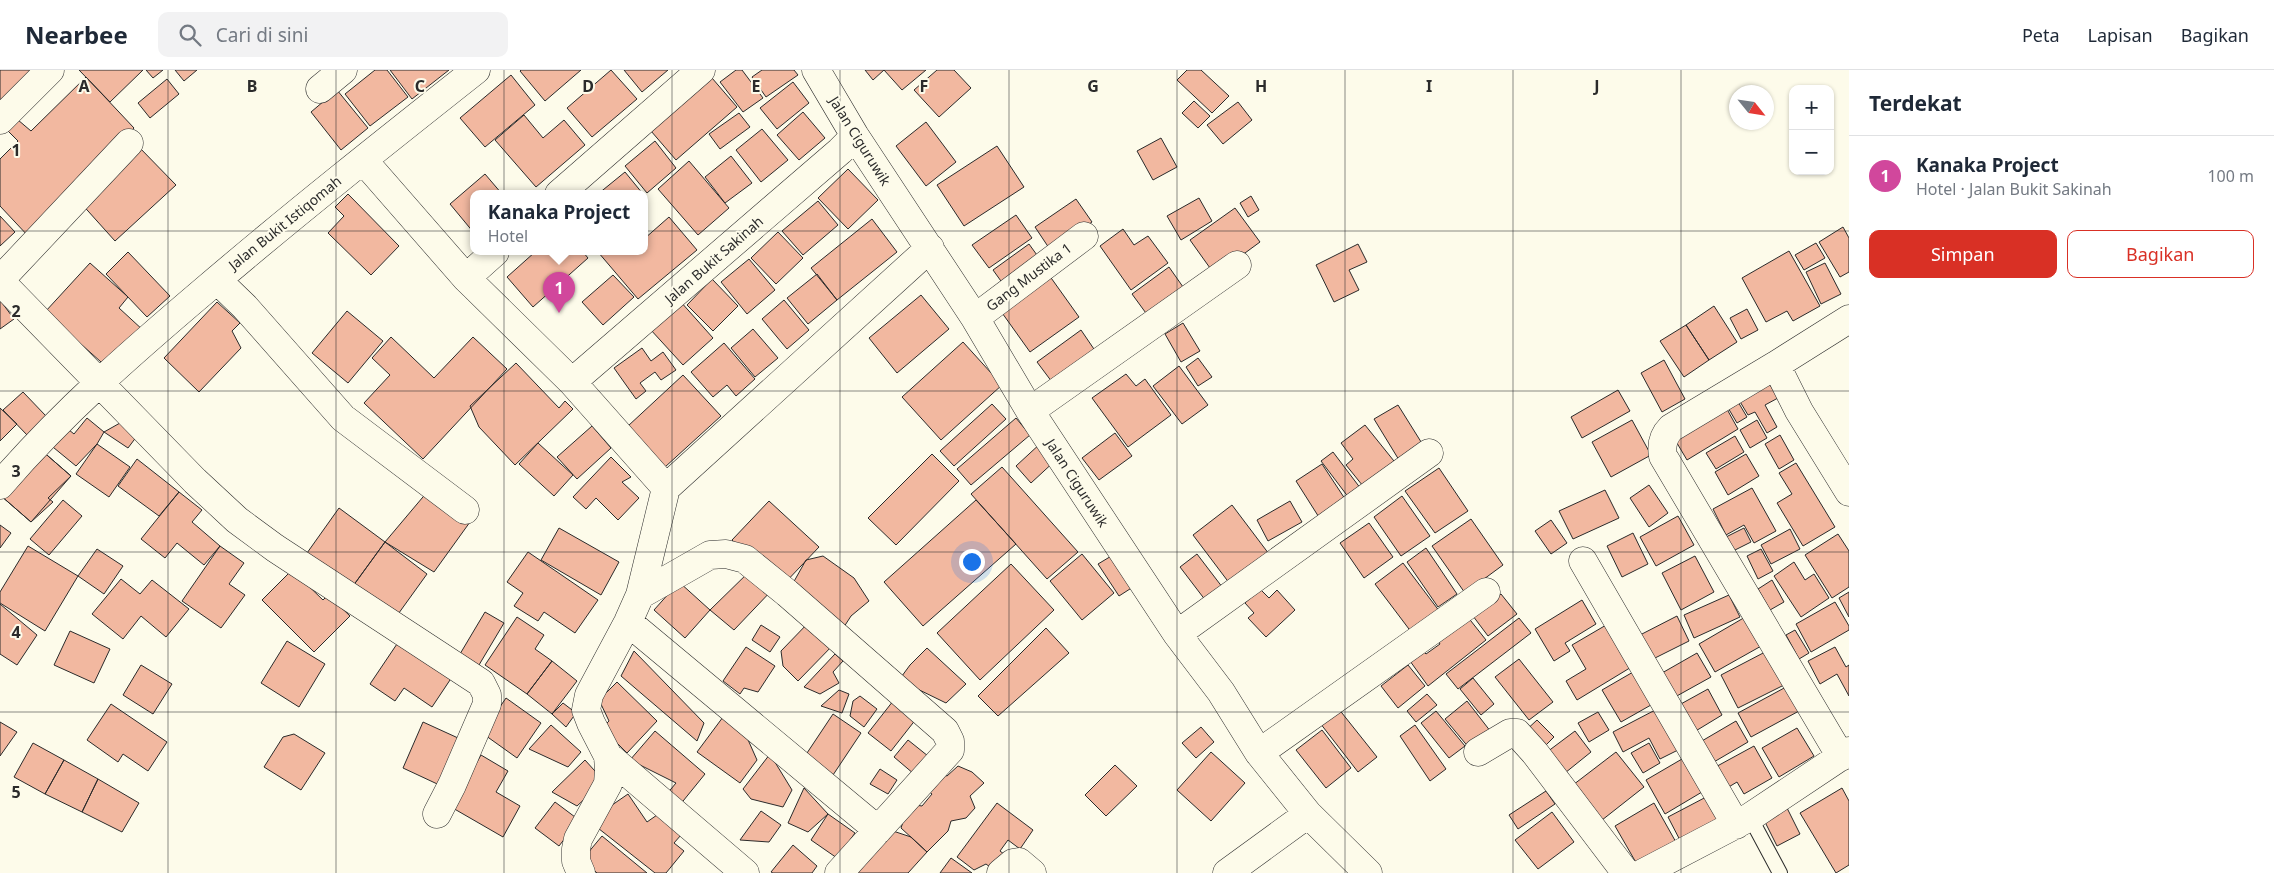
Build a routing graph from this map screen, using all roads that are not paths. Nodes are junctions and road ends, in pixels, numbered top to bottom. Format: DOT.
graph roads {
  1 [pos="50,70"];
  2 [pos="343,70"];
  3 [pos="476,70"];
  4 [pos="701,70"];
  5 [pos="816,70"];
  6 [pos="320,89"];
  7 [pos="0,120"];
  8 [pos="855,136"];
  9 [pos="129,143"];
  10 [pos="363,160"];
  11 [pos="564,190"];
  12 [pos="1084,236"];
  13 [pos="930,248"];
  14 [pos="492,255"];
  15 [pos="1237,265"];
  16 [pos="466,278"];
  17 [pos="0,280"];
  18 [pos="217,280"];
  19 [pos="975,318"];
  20 [pos="1849,319"];
  21 [pos="1776,365"];
  22 [pos="98,382"];
  23 [pos="572,382"];
  24 [pos="1030,411"];
  25 [pos="1430,453"];
  26 [pos="0,485"];
  27 [pos="666,488"];
  28 [pos="1849,492"];
  29 [pos="465,510"];
  30 [pos="1583,561"];
  31 [pos="1486,592"];
  32 [pos="640,595"];
  33 [pos="628,622"];
  34 [pos="1177,634"];
  35 [pos="1478,752"];
  36 [pos="1259,753"];
  37 [pos="1845,754"];
  38 [pos="608,756"];
  39 [pos="437,814"];
  40 [pos="1308,814"];
  41 [pos="1743,821"];
  42 [pos="878,830"];
  43 [pos="582,873"];
  44 [pos="745,873"];
  45 [pos="839,873"];
  46 [pos="1001,873"];
  47 [pos="1032,873"];
  48 [pos="1227,873"];
  49 [pos="1368,873"];
  50 [pos="1626,873"];
  51 [pos="1643,873"];
  52 [pos="1780,873"];
  1 -- 7 [label="street"];
  2 -- 6 [label="street"];
  3 -- 10 [label="street, Jalan Bukit Istiqomah"];
  4 -- 11 [label="street"];
  5 -- 8 [label="street, Jalan Ciguruwik"];
  8 -- 13 [label="street, Jalan Ciguruwik"];
  8 -- 23 [label="street, Jalan Bukit Sakinah"];
  9 -- 17 [label="street"];
  10 -- 16 [label="street"];
  10 -- 18 [label="street, Jalan Bukit Istiqomah"];
  12 -- 19 [label="street, Gang Mustika 1"];
  13 -- 19 [label="street, Jalan Ciguruwik"];
  13 -- 27 [label="street"];
  14 -- 16 [label="street"];
  15 -- 24 [label="street"];
  16 -- 23 [label="street"];
  17 -- 22 [label="street"];
  18 -- 22 [label="street, Jalan Bukit Istiqomah"];
  18 -- 29 [label="street"];
  19 -- 24 [label="street, Jalan Ciguruwik"];
  20 -- 21 [label="street"];
  21 -- 28 [label="street"];
  21 -- 37 [label="street"];
  22 -- 26 [label="street, Jalan Bukit Istiqomah"];
  22 -- 39 [label="street"];
  23 -- 27 [label="street"];
  24 -- 34 [label="street, Jalan Ciguruwik"];
  25 -- 34 [label="street"];
  27 -- 32 [label="street"];
  30 -- 41 [label="street"];
  31 -- 36 [label="street"];
  32 -- 33 [label="street"];
  32 -- 42 [label="street"];
  33 -- 38 [label="street"];
  33 -- 42 [label="street"];
  34 -- 36 [label="street, Jalan Ciguruwik"];
  35 -- 50 [label="street"];
  36 -- 40 [label="street, Jalan Ciguruwik"];
  37 -- 41 [label="street"];
  38 -- 43 [label="street"];
  38 -- 44 [label="street"];
  40 -- 48 [label="street"];
  40 -- 49 [label="street, Jalan Ciguruwik"];
  41 -- 51 [label="street"];
  41 -- 52 [label="lane"];
  42 -- 45 [label="street"];
  46 -- 47 [label="street"];
}
